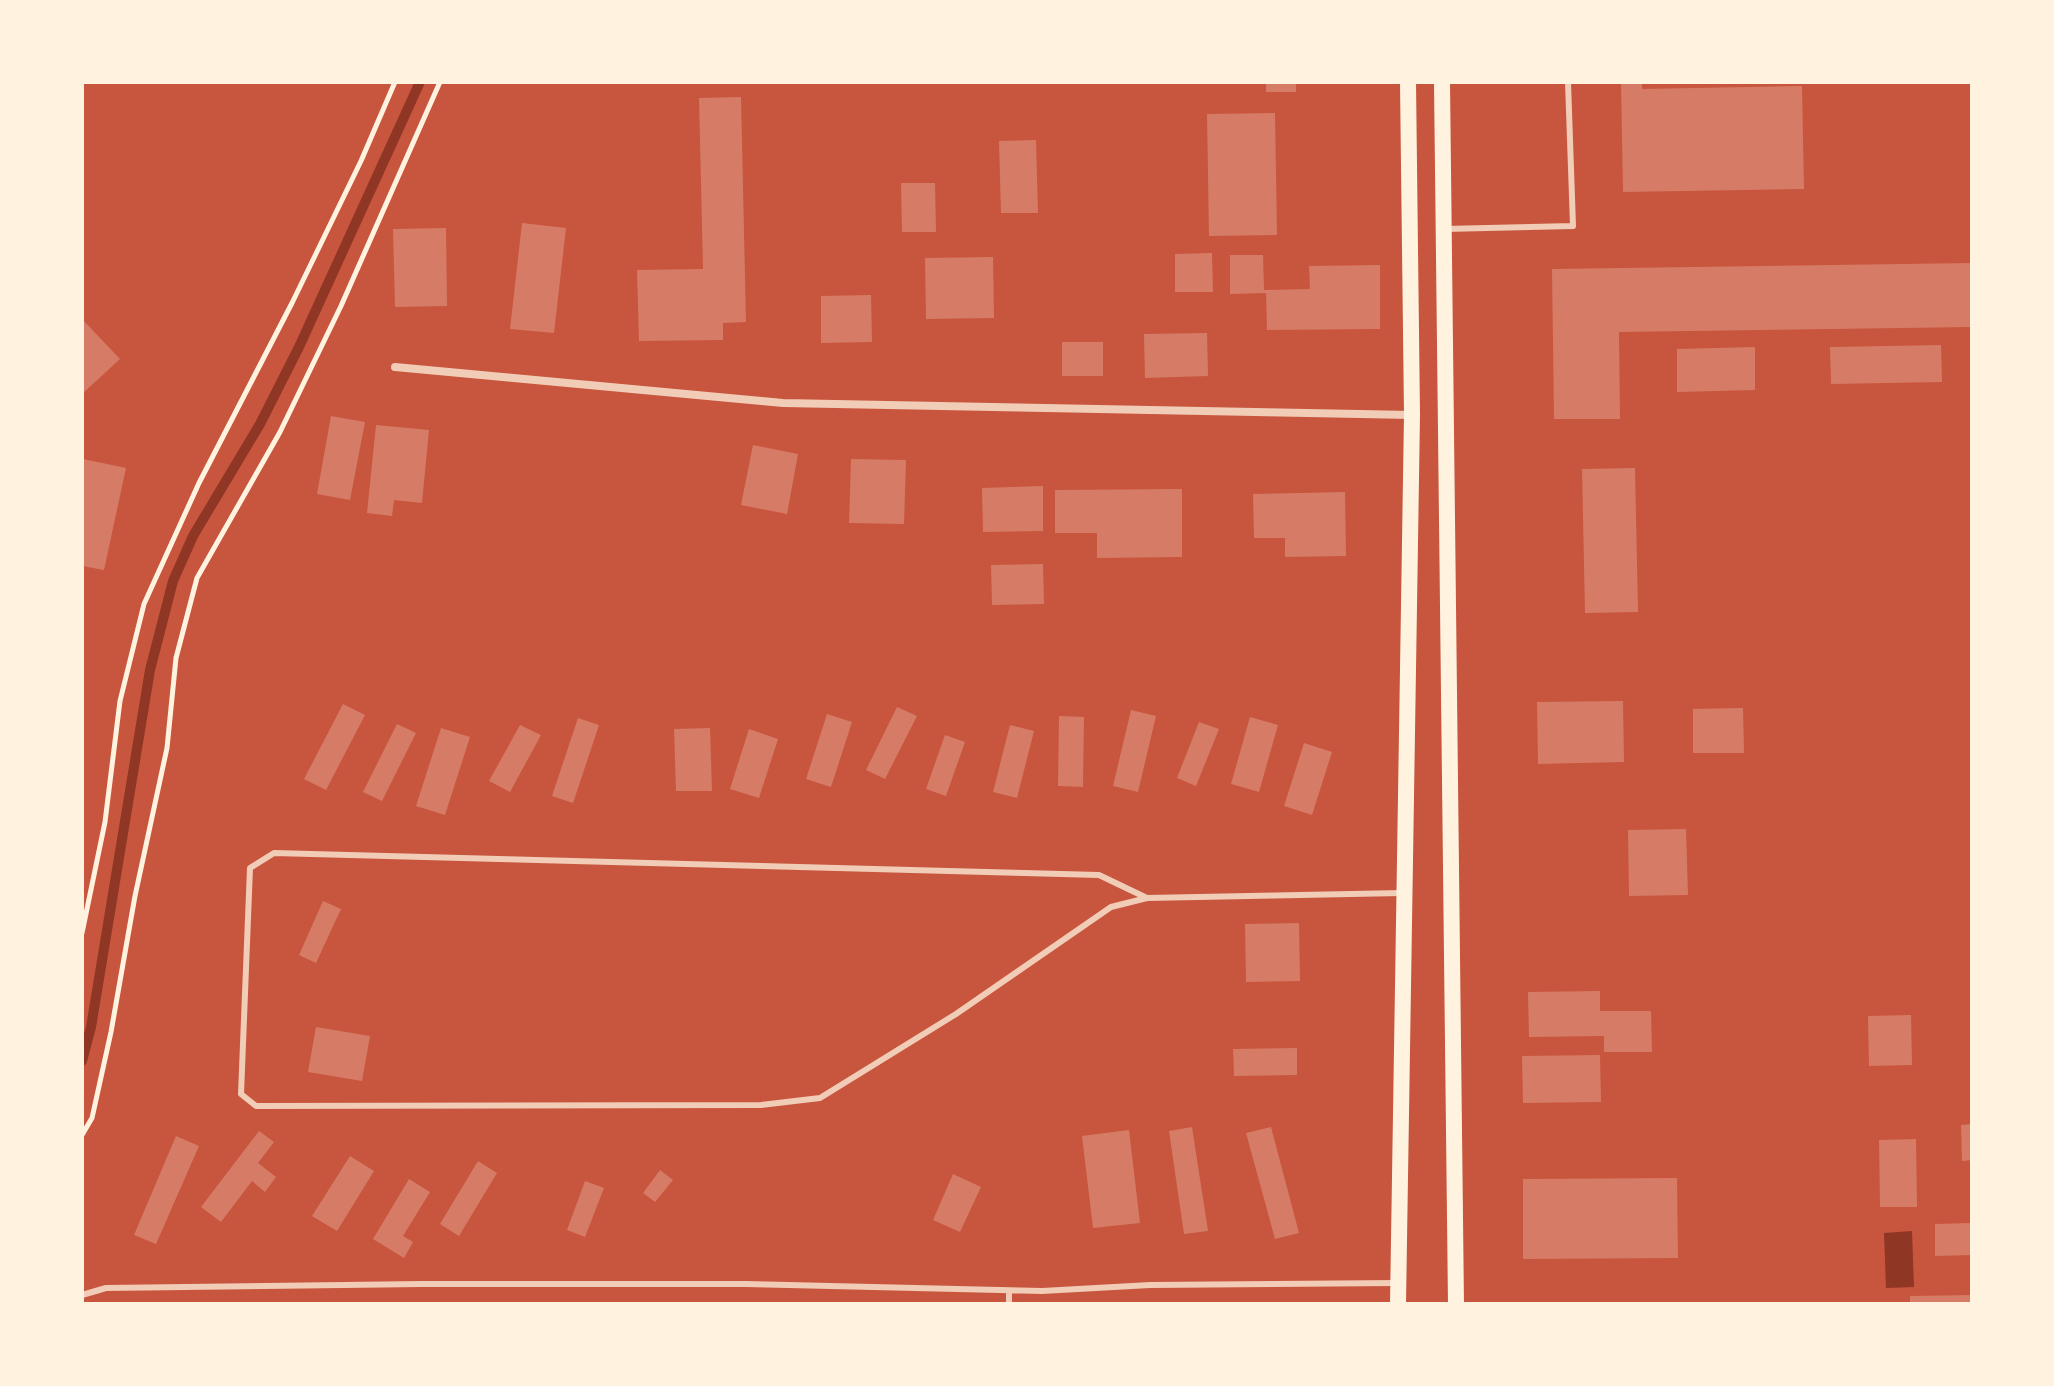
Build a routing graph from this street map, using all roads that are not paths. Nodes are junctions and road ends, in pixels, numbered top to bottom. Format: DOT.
graph roads {
  1 [pos="1408,82"];
  2 [pos="1442,82"];
  3 [pos="1568,82"];
  4 [pos="1444,229"];
  5 [pos="395,367"];
  6 [pos="1412,415"];
  7 [pos="1405,893"];
  8 [pos="1147,898"];
  9 [pos="1397,1283"];
  10 [pos="1009,1291"];
  11 [pos="82,1295"];
  12 [pos="1009,1304"];
  13 [pos="1398,1304"];
  14 [pos="1456,1304"];
  1 -- 6 [label="main road"];
  2 -- 4 [label="main road"];
  3 -- 4 [label="lane"];
  4 -- 14 [label="main road"];
  5 -- 6 [label="street"];
  6 -- 7 [label="main road"];
  7 -- 8 [label="lane"];
  7 -- 9 [label="main road"];
  8 -- 8 [label="lane"];
  9 -- 10 [label="lane"];
  9 -- 13 [label="main road"];
  10 -- 11 [label="lane"];
  10 -- 12 [label="lane"];
}
